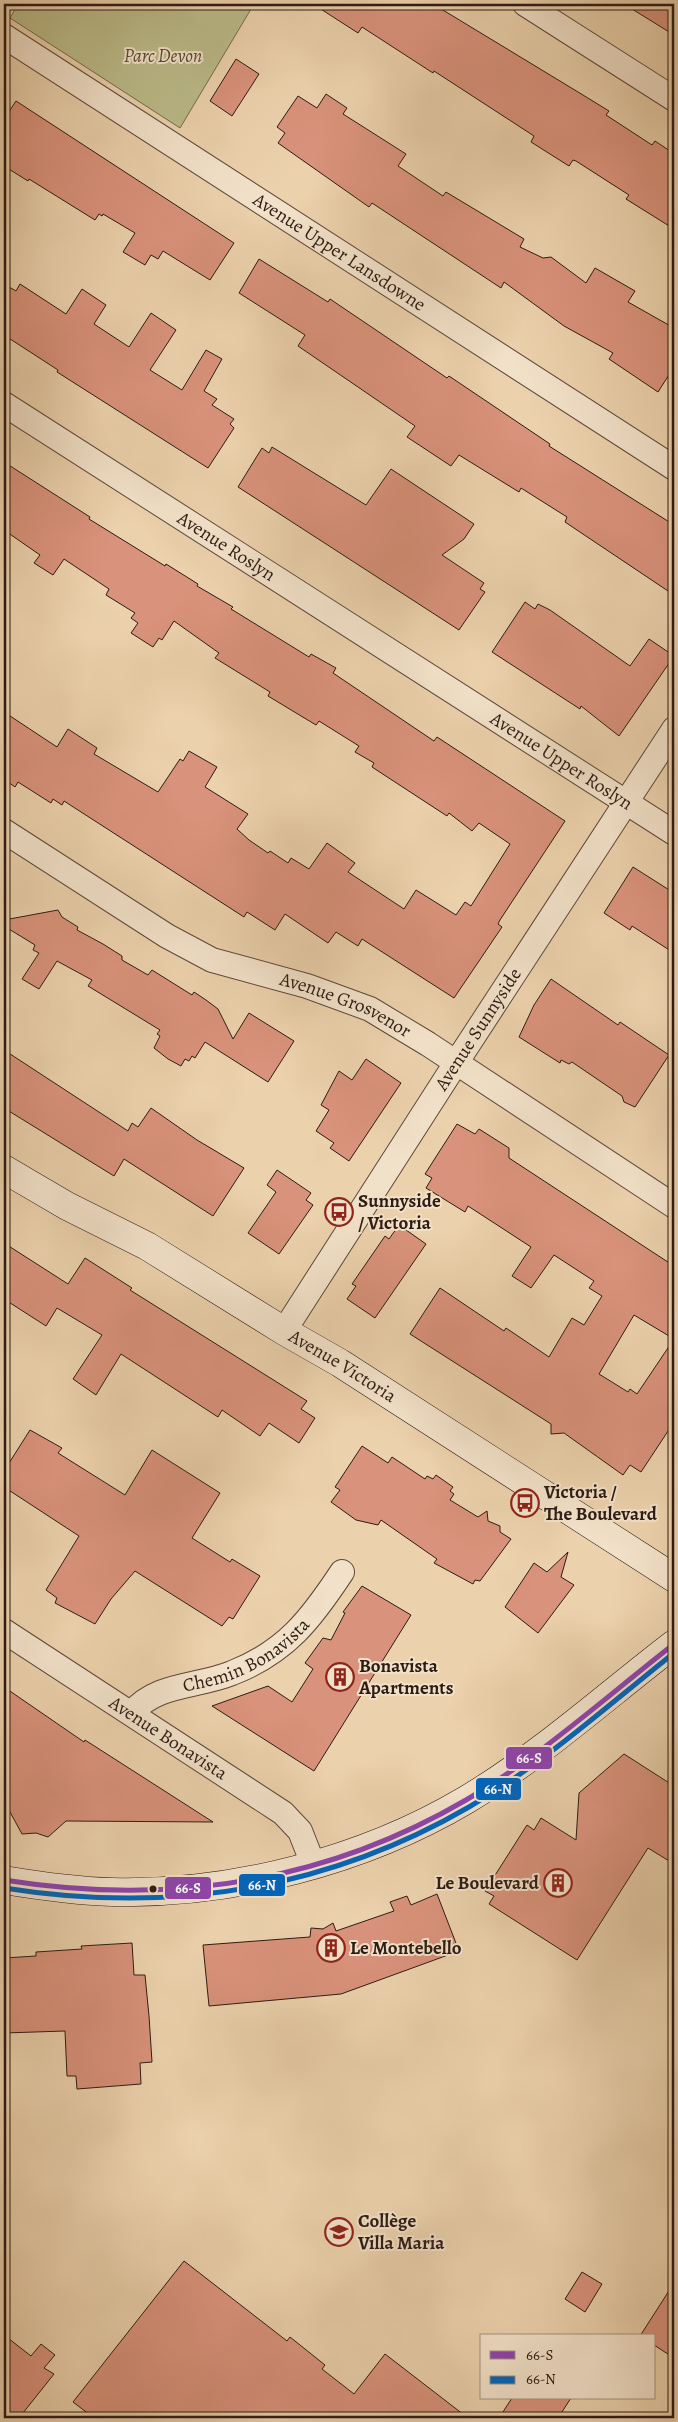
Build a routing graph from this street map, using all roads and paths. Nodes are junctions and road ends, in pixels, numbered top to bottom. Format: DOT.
graph roads {
  1 [pos="525,4"];
  2 [pos="4,36"];
  3 [pos="674,99"];
  4 [pos="4,404"];
  5 [pos="674,468"];
  6 [pos="450,689"];
  7 [pos="674,729"];
  8 [pos="626,802"];
  9 [pos="4,831"];
  10 [pos="674,833"];
  11 [pos="456,1063"];
  12 [pos="4,1169"];
  13 [pos="674,1206"];
  14 [pos="284,1331"];
  15 [pos="342,1572"];
  16 [pos="674,1578"];
  17 [pos="4,1631"];
  18 [pos="674,1644"];
  19 [pos="132,1713"];
  20 [pos="312,1864"];
  21 [pos="4,1880"];
  1 -- 3 [label="street"];
  2 -- 5 [label="street, Avenue Upper Lansdowne"];
  4 -- 6 [label="street, Avenue Roslyn"];
  6 -- 8 [label="street, Avenue Upper Roslyn"];
  7 -- 8 [label="street, Avenue Sunnyside"];
  8 -- 10 [label="street, Avenue Upper Roslyn"];
  8 -- 11 [label="street, Avenue Sunnyside"];
  9 -- 11 [label="street, Avenue Grosvenor"];
  11 -- 13 [label="street, Avenue Grosvenor"];
  11 -- 14 [label="street, Avenue Sunnyside"];
  12 -- 14 [label="street, Avenue Victoria"];
  14 -- 16 [label="street, Avenue Victoria"];
  15 -- 19 [label="street, Chemin Bonavista"];
  17 -- 19 [label="street, Avenue Bonavista"];
  18 -- 20 [label="street"];
  19 -- 20 [label="street, Avenue Bonavista"];
  20 -- 21 [label="street"];
}
